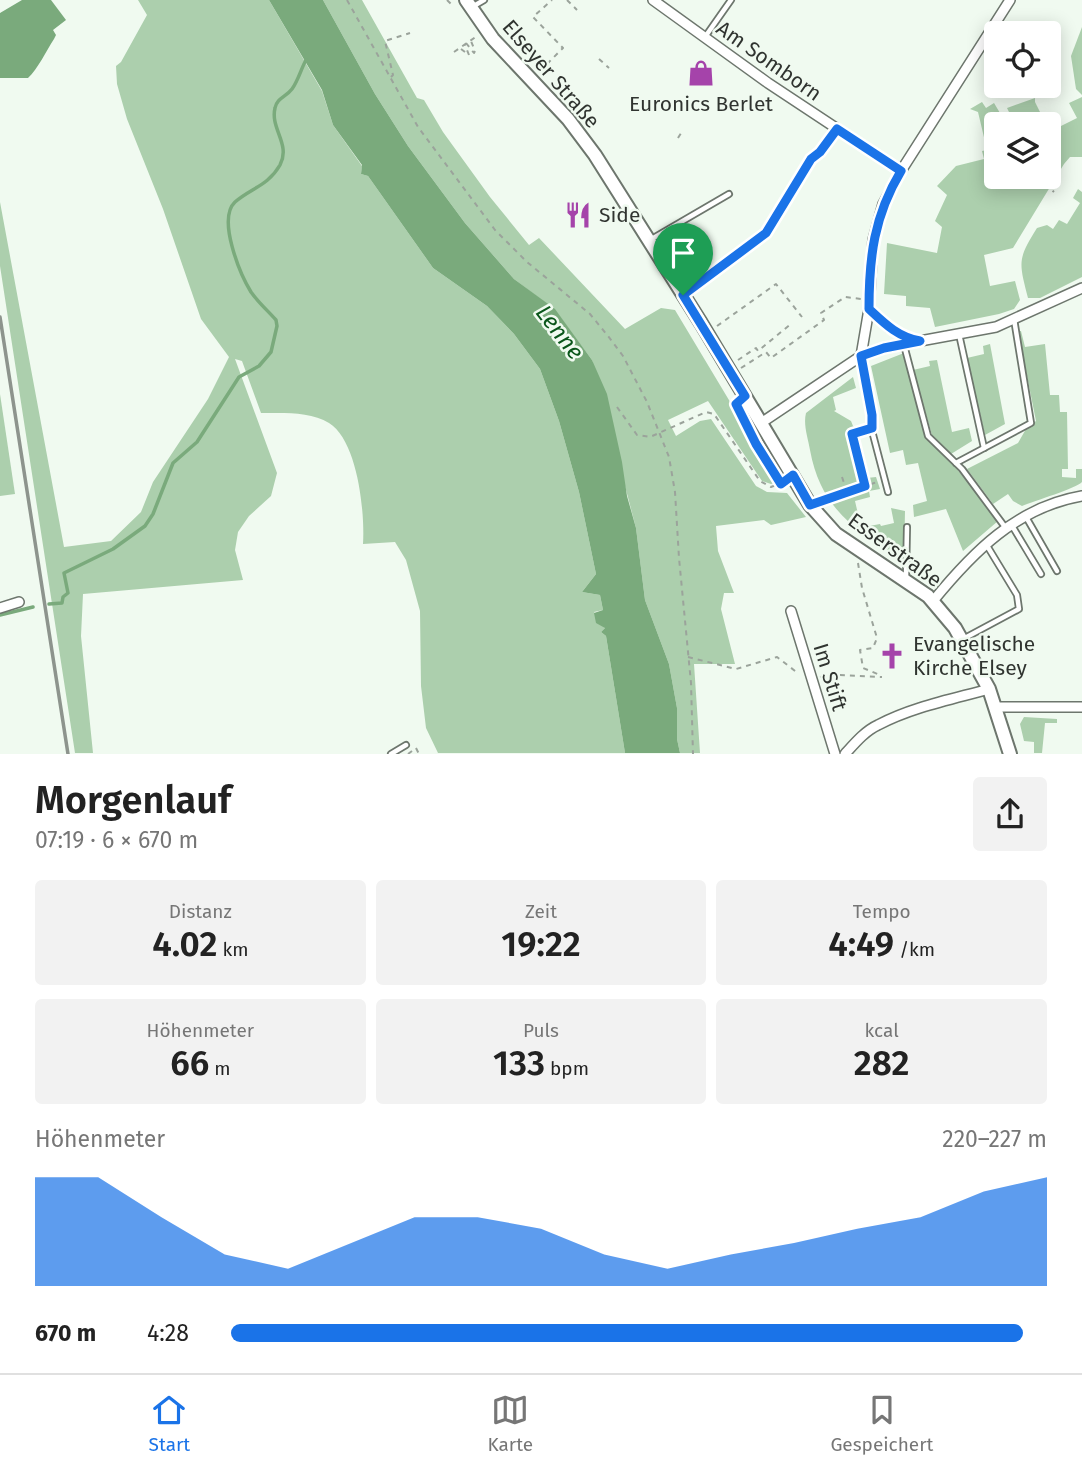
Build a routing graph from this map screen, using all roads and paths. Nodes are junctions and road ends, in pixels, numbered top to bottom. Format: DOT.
graph roads {
  1 [pos="347,0"];
  2 [pos="447,0"];
  3 [pos="460,0"];
  4 [pos="484,0"];
  5 [pos="552,0"];
  6 [pos="567,0"];
  7 [pos="653,0"];
  8 [pos="731,0"];
  9 [pos="1010,0"];
  10 [pos="469,4"];
  11 [pos="577,10"];
  12 [pos="486,29"];
  13 [pos="411,33"];
  14 [pos="705,38"];
  15 [pos="471,40"];
  16 [pos="466,44"];
  17 [pos="460,47"];
  18 [pos="454,51"];
  19 [pos="599,59"];
  20 [pos="609,68"];
  21 [pos="390,77"];
  22 [pos="532,80"];
  23 [pos="837,129"];
  24 [pos="683,130"];
  25 [pos="678,138"];
  26 [pos="901,171"];
  27 [pos="1051,189"];
  28 [pos="1054,192"];
  29 [pos="729,194"];
  30 [pos="649,240"];
  31 [pos="1082,288"];
  32 [pos="683,295"];
  33 [pos="869,305"];
  34 [pos="802,317"];
  35 [pos="1014,319"];
  36 [pos="792,323"];
  37 [pos="707,333"];
  38 [pos="959,334"];
  39 [pos="920,341"];
  40 [pos="904,344"];
  41 [pos="861,356"];
  42 [pos="730,370"];
  43 [pos="745,396"];
  44 [pos="617,407"];
  45 [pos="761,423"];
  46 [pos="872,428"];
  47 [pos="659,434"];
  48 [pos="984,448"];
  49 [pos="956,463"];
  50 [pos="793,475"];
  51 [pos="842,477"];
  52 [pos="885,480"];
  53 [pos="781,484"];
  54 [pos="865,486"];
  55 [pos="847,492"];
  56 [pos="888,492"];
  57 [pos="1082,496"];
  58 [pos="810,505"];
  59 [pos="1025,516"];
  60 [pos="1008,525"];
  61 [pos="907,527"];
  62 [pos="986,543"];
  63 [pos="856,548"];
  64 [pos="1057,571"];
  65 [pos="1041,574"];
  66 [pos="906,581"];
  67 [pos="933,601"];
  68 [pos="19,602"];
  69 [pos="0,608"];
  70 [pos="791,611"];
  71 [pos="962,640"];
  72 [pos="688,657"];
  73 [pos="816,677"];
  74 [pos="989,689"];
  75 [pos="996,706"];
  76 [pos="1082,707"];
  77 [pos="406,745"];
  78 [pos="391,754"];
  79 [pos="408,754"];
  80 [pos="419,754"];
  81 [pos="693,754"];
  82 [pos="835,754"];
  83 [pos="845,754"];
  84 [pos="1010,754"];
  1 -- 21 [label="path"];
  2 -- 3 [label="path"];
  4 -- 10 [label="lane"];
  5 -- 22 [label="path"];
  6 -- 11 [label="path"];
  7 -- 14 [label="street, Am Somborn"];
  8 -- 14 [label="lane"];
  9 -- 26 [label="street"];
  10 -- 12 [label="main road, Elseyer Straße"];
  12 -- 15 [label="path"];
  12 -- 22 [label="main road, Elseyer Straße"];
  13 -- 21 [label="path"];
  14 -- 23 [label="street, Am Somborn"];
  15 -- 16 [label="path"];
  15 -- 16 [label="path"];
  16 -- 17 [label="path"];
  16 -- 17 [label="path"];
  17 -- 18 [label="path"];
  19 -- 20 [label="path"];
  21 -- 47 [label="path"];
  22 -- 30 [label="main road, Elseyer Straße"];
  23 -- 26 [label="street, Am Somborn"];
  23 -- 32 [label="lane"];
  24 -- 25 [label="path"];
  26 -- 33 [label="street"];
  27 -- 28 [label="path"];
  29 -- 30 [label="lane"];
  30 -- 32 [label="main road, Elseyer Straße"];
  31 -- 35 [label="street"];
  32 -- 37 [label="main road, Elseyer Straße"];
  33 -- 39 [label="street"];
  33 -- 41 [label="street"];
  33 -- 42 [label="path"];
  34 -- 37 [label="path"];
  35 -- 38 [label="street"];
  35 -- 48 [label="lane"];
  36 -- 42 [label="path"];
  37 -- 42 [label="main road, Elseyer Straße"];
  38 -- 39 [label="street"];
  38 -- 48 [label="lane"];
  39 -- 40 [label="street"];
  40 -- 41 [label="street"];
  40 -- 49 [label="lane"];
  41 -- 45 [label="street"];
  41 -- 46 [label="lane"];
  42 -- 43 [label="main road, Elseyer Straße"];
  43 -- 45 [label="main road, Elseyer Straße"];
  43 -- 53 [label="path"];
  44 -- 47 [label="path"];
  45 -- 50 [label="main road, Esserstraße"];
  46 -- 52 [label="lane"];
  46 -- 54 [label="path"];
  47 -- 53 [label="path"];
  47 -- 72 [label="path"];
  48 -- 49 [label="lane"];
  49 -- 60 [label="lane"];
  50 -- 53 [label="path"];
  50 -- 58 [label="main road, Esserstraße"];
  51 -- 55 [label="path"];
  52 -- 54 [label="path"];
  52 -- 56 [label="lane"];
  54 -- 55 [label="path"];
  55 -- 58 [label="path"];
  57 -- 59 [label="street"];
  58 -- 63 [label="main road, Esserstraße"];
  59 -- 60 [label="street"];
  59 -- 64 [label="lane"];
  60 -- 62 [label="street"];
  60 -- 65 [label="lane"];
  61 -- 66 [label="lane"];
  62 -- 67 [label="street"];
  62 -- 71 [label="lane"];
  63 -- 66 [label="main road, Esserstraße"];
  63 -- 73 [label="path"];
  66 -- 67 [label="main road, Esserstraße"];
  67 -- 71 [label="main road, Esserstraße"];
  68 -- 69 [label="street"];
  70 -- 73 [label="street, Im Stift"];
  71 -- 74 [label="main road, Esserstraße"];
  72 -- 73 [label="path"];
  72 -- 81 [label="path"];
  73 -- 82 [label="street, Im Stift"];
  74 -- 75 [label="main road, Esserstraße"];
  74 -- 83 [label="street"];
  75 -- 76 [label="street"];
  75 -- 84 [label="main road, Esserstraße"];
  77 -- 78 [label="lane"];
  79 -- 80 [label="path"];
}
